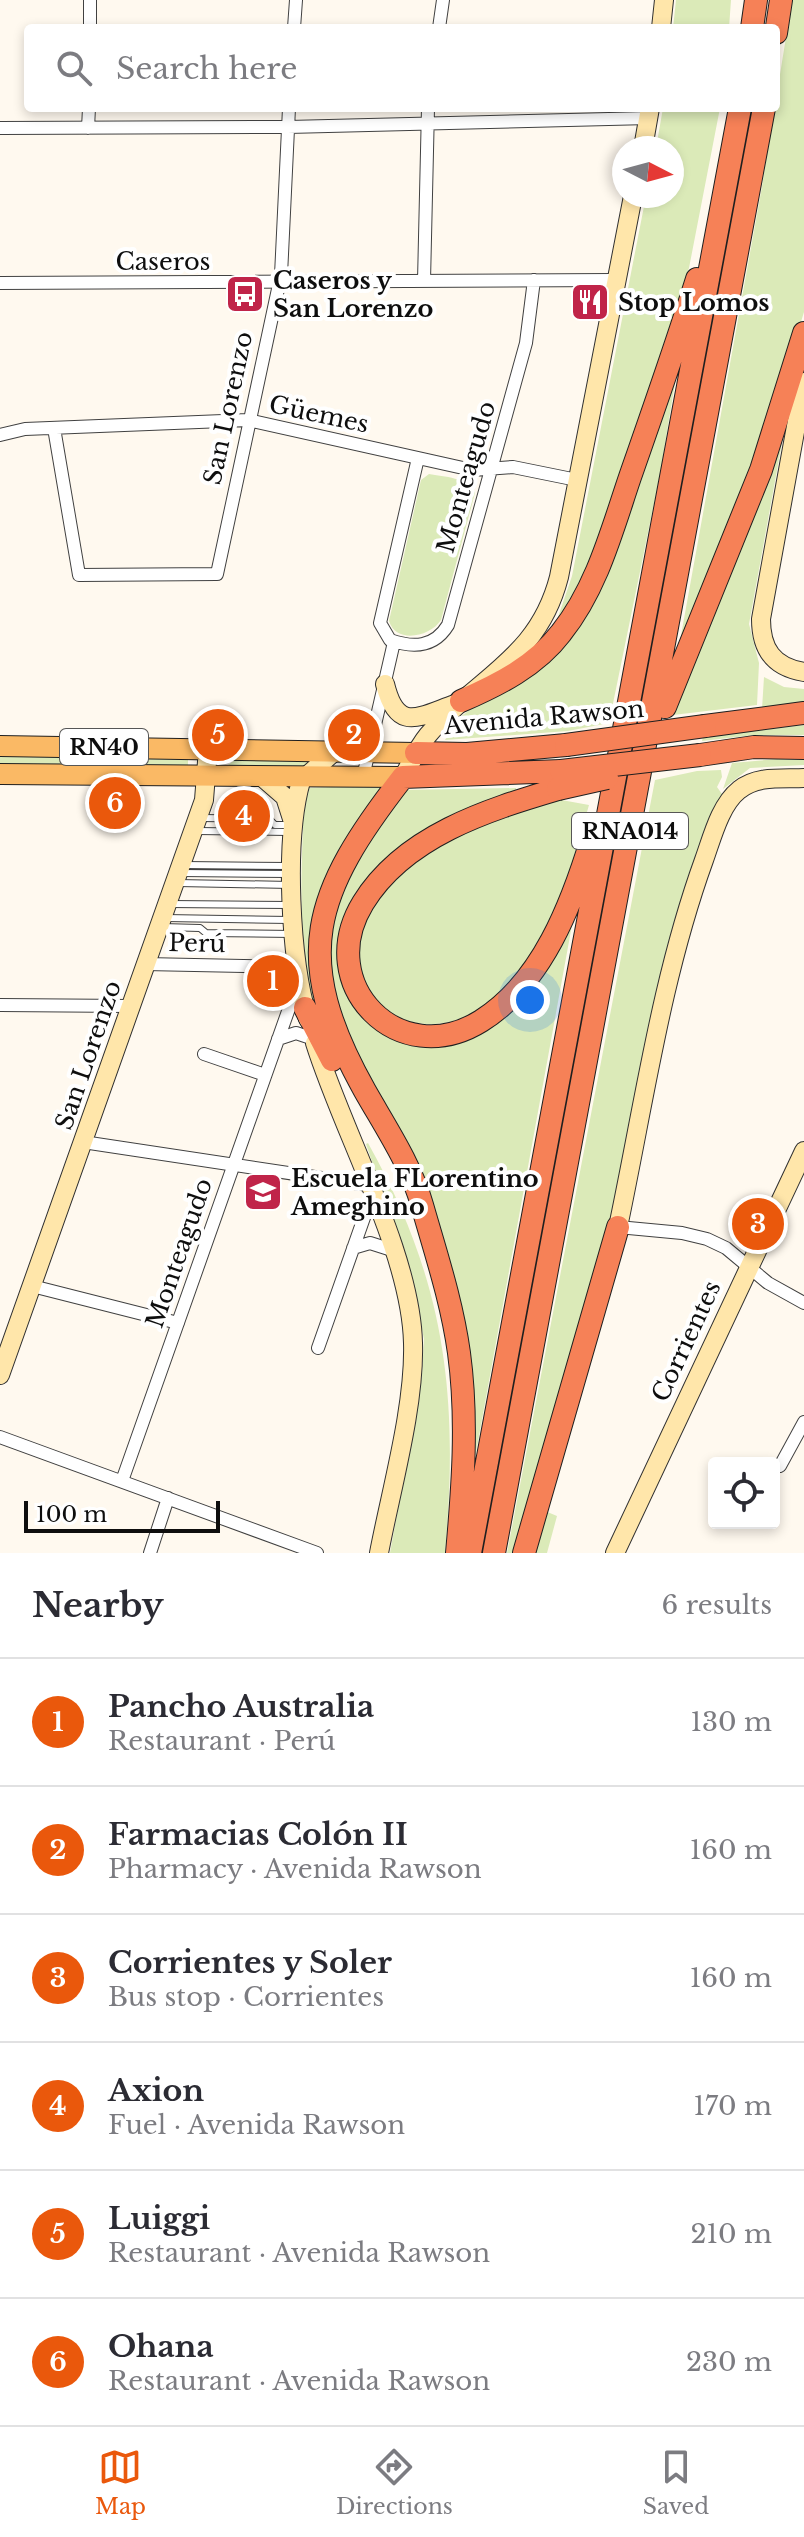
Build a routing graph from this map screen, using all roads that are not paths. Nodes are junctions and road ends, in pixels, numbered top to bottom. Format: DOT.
graph roads {
  1 [pos="90,0"];
  2 [pos="296,0"];
  3 [pos="443,0"];
  4 [pos="664,0"];
  5 [pos="740,0"];
  6 [pos="756,0"];
  7 [pos="781,0"];
  8 [pos="90,24"];
  9 [pos="294,24"];
  10 [pos="440,24"];
  11 [pos="661,24"];
  12 [pos="739,24"];
  13 [pos="753,24"];
  14 [pos="777,24"];
  15 [pos="89,112"];
  16 [pos="289,112"];
  17 [pos="428,112"];
  18 [pos="738,112"];
  19 [pos="763,112"];
  20 [pos="649,113"];
  21 [pos="427,124"];
  22 [pos="288,127"];
  23 [pos="0,128"];
  24 [pos="88,128"];
  25 [pos="645,136"];
  26 [pos="726,187"];
  27 [pos="630,208"];
  28 [pos="534,280"];
  29 [pos="615,280"];
  30 [pos="424,281"];
  31 [pos="279,282"];
  32 [pos="0,283"];
  33 [pos="804,333"];
  34 [pos="804,382"];
  35 [pos="250,421"];
  36 [pos="54,428"];
  37 [pos="0,435"];
  38 [pos="418,458"];
  39 [pos="491,469"];
  40 [pos="577,480"];
  41 [pos="394,642"];
  42 [pos="804,672"];
  43 [pos="635,675"];
  44 [pos="385,684"];
  45 [pos="461,701"];
  46 [pos="804,713"];
  47 [pos="0,746"];
  48 [pos="804,748"];
  49 [pos="208,749"];
  50 [pos="335,751"];
  51 [pos="369,752"];
  52 [pos="416,753"];
  53 [pos="0,774"];
  54 [pos="206,777"];
  55 [pos="262,777"];
  56 [pos="304,777"];
  57 [pos="363,777"];
  58 [pos="403,777"];
  59 [pos="804,778"];
  60 [pos="560,780"];
  61 [pos="634,811"];
  62 [pos="195,824"];
  63 [pos="294,828"];
  64 [pos="178,874"];
  65 [pos="293,875"];
  66 [pos="162,916"];
  67 [pos="293,920"];
  68 [pos="145,964"];
  69 [pos="298,974"];
  70 [pos="0,1005"];
  71 [pos="130,1006"];
  72 [pos="305,1008"];
  73 [pos="278,1039"];
  74 [pos="319,1041"];
  75 [pos="204,1054"];
  76 [pos="265,1075"];
  77 [pos="83,1142"];
  78 [pos="804,1151"];
  79 [pos="233,1165"];
  80 [pos="370,1190"];
  81 [pos="618,1227"];
  82 [pos="431,1241"];
  83 [pos="353,1248"];
  84 [pos="392,1250"];
  85 [pos="748,1266"];
  86 [pos="32,1286"];
  87 [pos="804,1303"];
  88 [pos="178,1323"];
  89 [pos="318,1348"];
  90 [pos="0,1375"];
  91 [pos="804,1423"];
  92 [pos="0,1437"];
  93 [pos="780,1466"];
  94 [pos="122,1481"];
  95 [pos="168,1498"];
  96 [pos="150,1553"];
  97 [pos="317,1553"];
  98 [pos="379,1553"];
  99 [pos="457,1553"];
  100 [pos="470,1553"];
  101 [pos="494,1553"];
  102 [pos="524,1553"];
  103 [pos="615,1553"];
  1 -- 8 [label="street"];
  2 -- 9 [label="street"];
  3 -- 10 [label="street"];
  4 -- 11 [label="street"];
  5 -- 12 [label="highway"];
  6 -- 13 [label="highway"];
  7 -- 14 [label="highway"];
  15 -- 24 [label="street"];
  16 -- 22 [label="street, San Lorenzo"];
  17 -- 21 [label="street"];
  18 -- 26 [label="highway, RNA014"];
  19 -- 61 [label="highway, RNA014"];
  20 -- 21 [label="street"];
  20 -- 25 [label="street"];
  21 -- 22 [label="street"];
  21 -- 30 [label="street"];
  22 -- 24 [label="street"];
  22 -- 31 [label="street, San Lorenzo"];
  23 -- 24 [label="street"];
  26 -- 43 [label="highway, RNA014"];
  26 -- 45 [label="highway"];
  27 -- 29 [label="street"];
  28 -- 29 [label="street, Caseros"];
  28 -- 30 [label="street, Caseros"];
  28 -- 39 [label="street, Monteagudo"];
  29 -- 40 [label="street"];
  30 -- 31 [label="street, Caseros"];
  31 -- 32 [label="street, Caseros"];
  31 -- 35 [label="street, San Lorenzo"];
  33 -- 61 [label="highway"];
  34 -- 42 [label="street"];
  35 -- 36 [label="street, Güemes"];
  35 -- 36 [label="street, San Lorenzo"];
  35 -- 38 [label="street, Güemes"];
  36 -- 37 [label="street, Güemes"];
  38 -- 39 [label="street, Güemes"];
  38 -- 41 [label="street, Monteagudo"];
  39 -- 40 [label="street, Güemes"];
  39 -- 41 [label="street, Monteagudo"];
  40 -- 45 [label="street"];
  41 -- 44 [label="street, Monteagudo"];
  43 -- 60 [label="highway"];
  43 -- 100 [label="highway, RNA014"];
  44 -- 45 [label="street"];
  44 -- 51 [label="street, Monteagudo"];
  45 -- 52 [label="street"];
  46 -- 52 [label="highway, Avenida Rawson / RN40, bridge"];
  47 -- 49 [label="main road, Avenida Rawson / RN40"];
  48 -- 60 [label="highway, RN40, bridge"];
  49 -- 50 [label="main road, Avenida Rawson / RN40"];
  49 -- 54 [label="street, San Lorenzo"];
  50 -- 51 [label="main road, Avenida Rawson / RN40"];
  50 -- 56 [label="street"];
  51 -- 52 [label="main road, Avenida Rawson / RN40"];
  51 -- 57 [label="street, Monteagudo"];
  52 -- 58 [label="street"];
  53 -- 54 [label="main road, RN40"];
  54 -- 55 [label="main road, RN40"];
  54 -- 62 [label="street, San Lorenzo"];
  55 -- 56 [label="main road, RN40"];
  55 -- 63 [label="street"];
  56 -- 57 [label="main road, RN40"];
  56 -- 63 [label="street"];
  57 -- 58 [label="main road, RN40"];
  58 -- 60 [label="highway, RN40"];
  58 -- 82 [label="highway"];
  59 -- 81 [label="street"];
  61 -- 101 [label="highway, RNA014"];
  62 -- 63 [label="lane"];
  62 -- 63 [label="lane"];
  62 -- 64 [label="street, San Lorenzo"];
  63 -- 65 [label="street"];
  64 -- 65 [label="lane"];
  64 -- 65 [label="lane"];
  64 -- 66 [label="street, San Lorenzo"];
  65 -- 67 [label="street"];
  66 -- 67 [label="lane"];
  66 -- 67 [label="lane"];
  66 -- 67 [label="lane"];
  66 -- 68 [label="street, San Lorenzo"];
  67 -- 69 [label="street"];
  68 -- 69 [label="street, Perú"];
  68 -- 71 [label="street, San Lorenzo"];
  69 -- 72 [label="street"];
  69 -- 73 [label="street, Monteagudo"];
  70 -- 71 [label="street"];
  71 -- 77 [label="street, San Lorenzo"];
  72 -- 74 [label="highway"];
  73 -- 74 [label="street"];
  73 -- 76 [label="street, Monteagudo"];
  74 -- 80 [label="street"];
  74 -- 82 [label="highway"];
  75 -- 76 [label="street"];
  76 -- 79 [label="street, Monteagudo"];
  77 -- 79 [label="street"];
  77 -- 86 [label="street, San Lorenzo"];
  78 -- 85 [label="street, Corrientes"];
  79 -- 80 [label="street"];
  79 -- 88 [label="street, Monteagudo"];
  80 -- 83 [label="street"];
  80 -- 84 [label="street"];
  81 -- 85 [label="street"];
  81 -- 102 [label="highway"];
  82 -- 99 [label="highway"];
  83 -- 84 [label="street"];
  83 -- 89 [label="street"];
  84 -- 98 [label="street"];
  85 -- 87 [label="street"];
  85 -- 103 [label="street, Corrientes"];
  86 -- 88 [label="street"];
  86 -- 90 [label="street, San Lorenzo"];
  88 -- 94 [label="street, Monteagudo"];
  91 -- 93 [label="street"];
  92 -- 94 [label="street"];
  94 -- 95 [label="street"];
  95 -- 96 [label="street"];
  95 -- 97 [label="street"];
}
